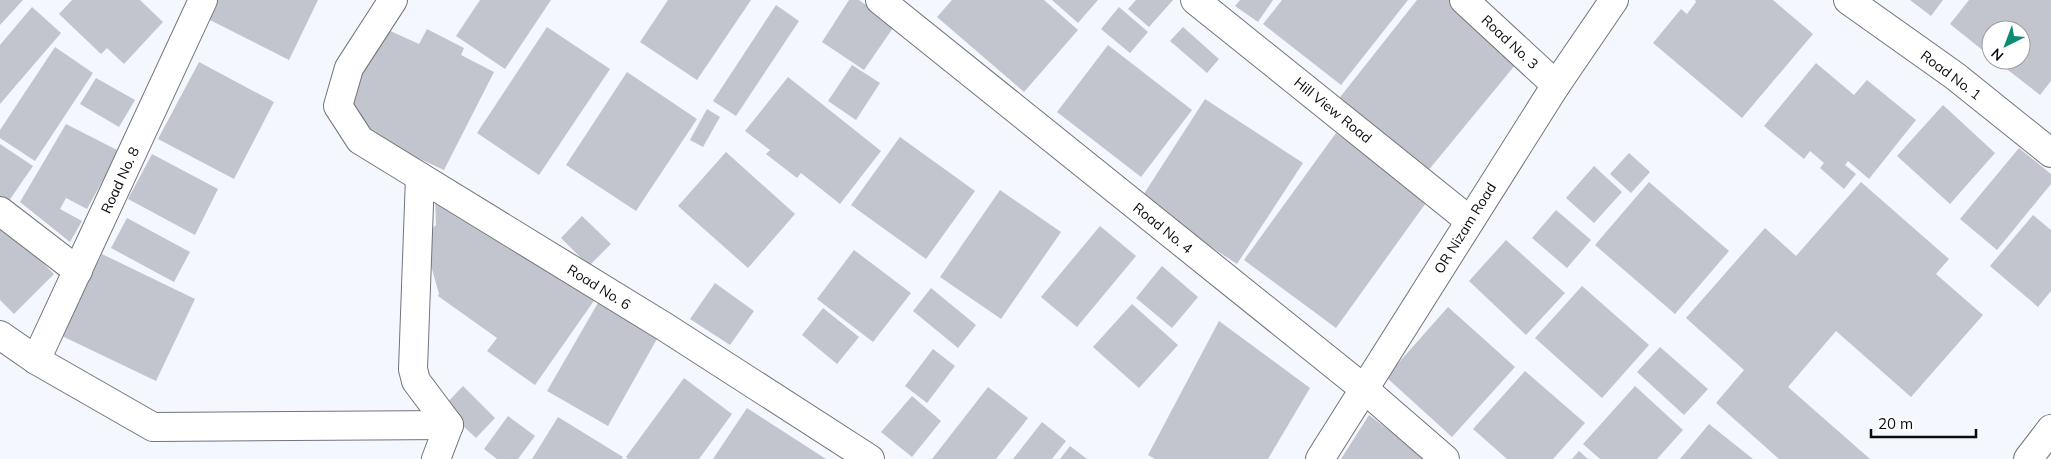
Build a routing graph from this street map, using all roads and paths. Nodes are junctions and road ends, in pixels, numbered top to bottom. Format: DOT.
graph roads {
  1 [pos="202,0"];
  2 [pos="393,0"];
  3 [pos="880,0"];
  4 [pos="1196,0"];
  5 [pos="1464,0"];
  6 [pos="1614,0"];
  7 [pos="1848,0"];
  8 [pos="1556,85"];
  9 [pos="2051,153"];
  10 [pos="420,177"];
  11 [pos="0,211"];
  12 [pos="1470,221"];
  13 [pos="78,271"];
  14 [pos="0,335"];
  15 [pos="36,360"];
  16 [pos="1364,388"];
  17 [pos="449,425"];
  18 [pos="2051,429"];
  19 [pos="436,459"];
  20 [pos="870,459"];
  21 [pos="1320,459"];
  22 [pos="1444,459"];
  23 [pos="2028,459"];
  1 -- 13 [label="main road, Road No. 8"];
  2 -- 10 [label="main road, Road No. 6"];
  3 -- 16 [label="main road, Road No. 4"];
  4 -- 12 [label="main road, Hill View Road"];
  5 -- 8 [label="main road, Road No. 3"];
  6 -- 8 [label="main road, OR Nizam Road"];
  7 -- 9 [label="main road, Road No. 1"];
  8 -- 12 [label="main road, OR Nizam Road"];
  10 -- 17 [label="main road"];
  10 -- 20 [label="main road, Road No. 6"];
  11 -- 13 [label="main road"];
  12 -- 16 [label="main road, OR Nizam Road"];
  13 -- 15 [label="main road, Road No. 8"];
  14 -- 15 [label="main road"];
  15 -- 17 [label="main road"];
  16 -- 21 [label="main road, OR Nizam Road"];
  16 -- 22 [label="main road, Road No. 4"];
  17 -- 19 [label="main road"];
  18 -- 23 [label="main road"];
}
